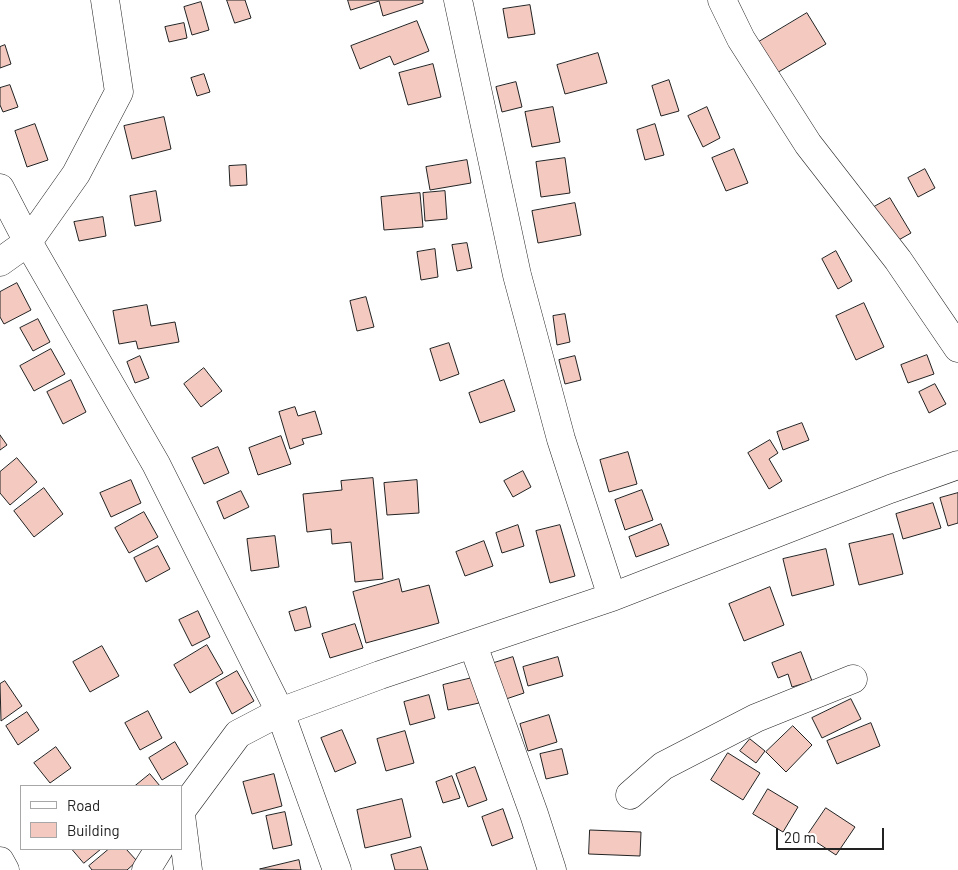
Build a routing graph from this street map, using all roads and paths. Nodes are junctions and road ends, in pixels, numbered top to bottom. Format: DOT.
graph roads {
  1 [pos="105,0"];
  2 [pos="458,0"];
  3 [pos="722,0"];
  4 [pos="0,188"];
  5 [pos="28,242"];
  6 [pos="0,262"];
  7 [pos="958,348"];
  8 [pos="958,464"];
  9 [pos="612,597"];
  10 [pos="473,645"];
  11 [pos="853,679"];
  12 [pos="280,712"];
  13 [pos="630,794"];
  14 [pos="182,810"];
  15 [pos="182,823"];
  16 [pos="158,850"];
  17 [pos="0,861"];
  18 [pos="5,870"];
  19 [pos="146,870"];
  20 [pos="188,870"];
  21 [pos="337,870"];
  22 [pos="552,870"];
  1 -- 5 [label="street"];
  2 -- 9 [label="street"];
  3 -- 7 [label="street"];
  4 -- 5 [label="street"];
  5 -- 6 [label="street"];
  5 -- 12 [label="street"];
  8 -- 9 [label="street"];
  9 -- 10 [label="street"];
  10 -- 12 [label="street"];
  10 -- 22 [label="street"];
  11 -- 13 [label="street"];
  12 -- 14 [label="street"];
  12 -- 21 [label="street"];
  15 -- 20 [label="street"];
  16 -- 19 [label="street"];
  17 -- 18 [label="street"];
}
